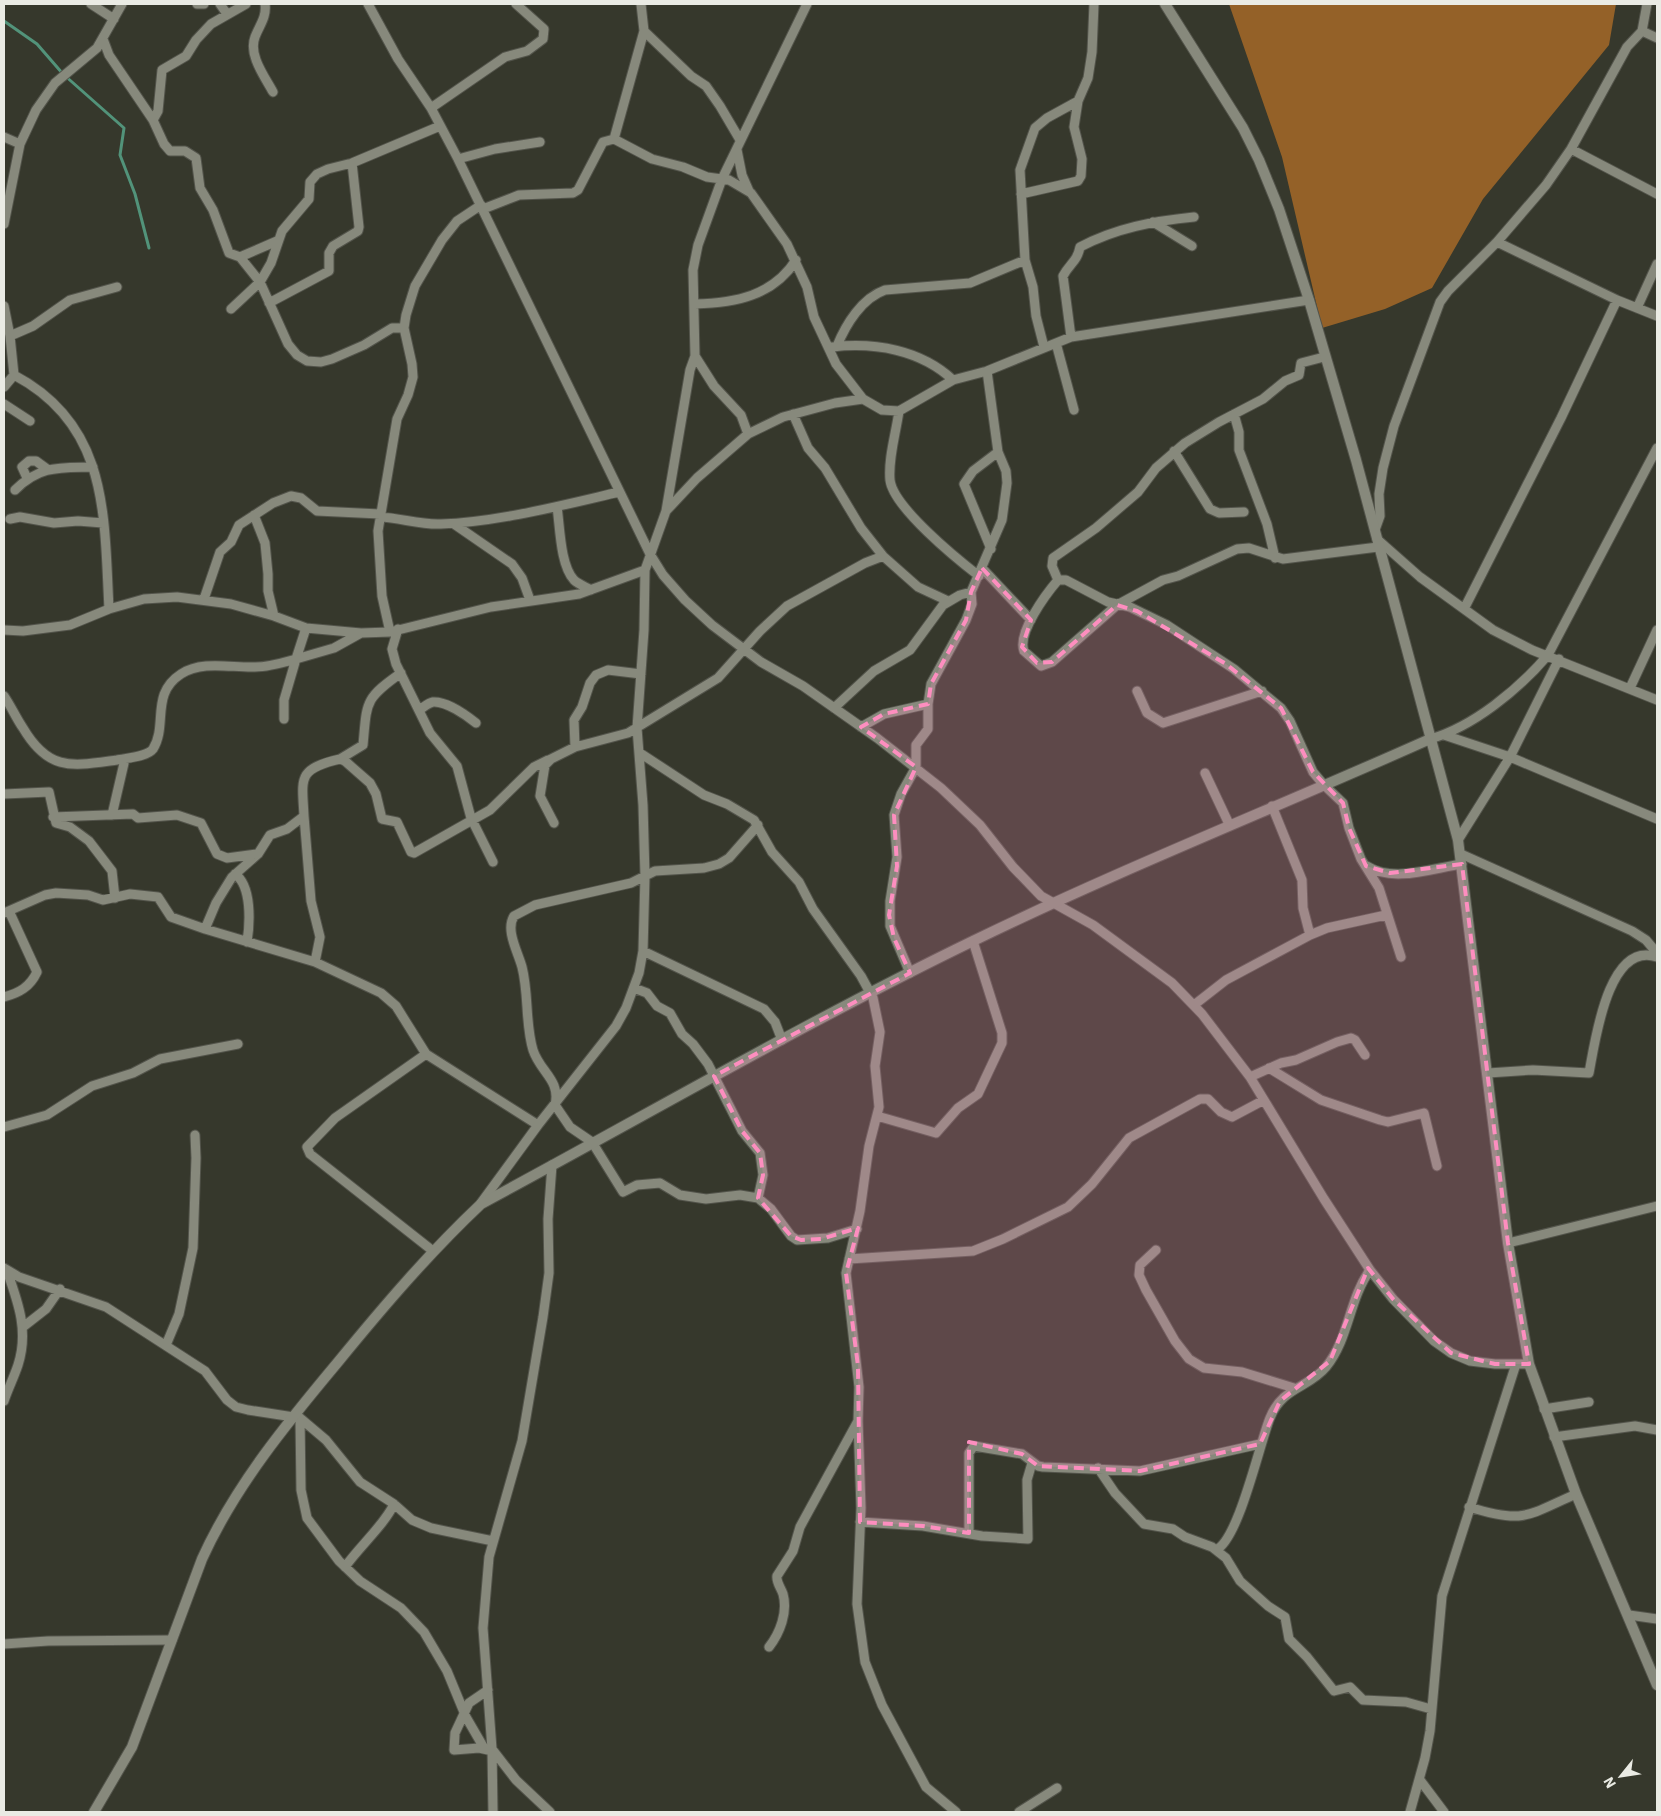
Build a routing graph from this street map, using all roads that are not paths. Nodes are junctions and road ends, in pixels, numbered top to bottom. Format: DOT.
graph roads {
  1 [pos="91,4"];
  2 [pos="122,4"];
  3 [pos="197,4"];
  4 [pos="204,4"];
  5 [pos="220,4"];
  6 [pos="246,4"];
  7 [pos="265,4"];
  8 [pos="368,4"];
  9 [pos="516,4"];
  10 [pos="641,4"];
  11 [pos="807,4"];
  12 [pos="1094,4"];
  13 [pos="1165,4"];
  14 [pos="1647,4"];
  15 [pos="228,14"];
  16 [pos="114,19"];
  17 [pos="644,31"];
  18 [pos="1642,31"];
  19 [pos="1657,38"];
  20 [pos="103,39"];
  21 [pos="273,92"];
  22 [pos="1078,101"];
  23 [pos="431,108"];
  24 [pos="153,120"];
  25 [pos="440,126"];
  26 [pos="4,137"];
  27 [pos="614,139"];
  28 [pos="740,140"];
  29 [pos="540,142"];
  30 [pos="20,144"];
  31 [pos="1571,149"];
  32 [pos="737,150"];
  33 [pos="458,159"];
  34 [pos="352,163"];
  35 [pos="722,179"];
  36 [pos="751,193"];
  37 [pos="1022,194"];
  38 [pos="1657,194"];
  39 [pos="482,207"];
  40 [pos="1194,217"];
  41 [pos="1153,222"];
  42 [pos="4,224"];
  43 [pos="277,240"];
  44 [pos="1497,242"];
  45 [pos="1192,246"];
  46 [pos="240,257"];
  47 [pos="796,260"];
  48 [pos="1025,260"];
  49 [pos="1657,264"];
  50 [pos="260,282"];
  51 [pos="117,287"];
  52 [pos="1309,300"];
  53 [pos="1617,300"];
  54 [pos="269,302"];
  55 [pos="695,304"];
  56 [pos="4,306"];
  57 [pos="1637,308"];
  58 [pos="231,309"];
  59 [pos="1657,316"];
  60 [pos="404,328"];
  61 [pos="10,336"];
  62 [pos="1072,338"];
  63 [pos="1056,343"];
  64 [pos="833,347"];
  65 [pos="1044,347"];
  66 [pos="695,356"];
  67 [pos="1324,357"];
  68 [pos="987,371"];
  69 [pos="14,375"];
  70 [pos="953,380"];
  71 [pos="4,388"];
  72 [pos="863,399"];
  73 [pos="4,404"];
  74 [pos="1074,410"];
  75 [pos="899,411"];
  76 [pos="793,414"];
  77 [pos="1234,414"];
  78 [pos="30,421"];
  79 [pos="748,434"];
  80 [pos="1657,448"];
  81 [pos="1174,451"];
  82 [pos="998,452"];
  83 [pos="93,467"];
  84 [pos="47,469"];
  85 [pos="26,478"];
  86 [pos="14,490"];
  87 [pos="619,492"];
  88 [pos="557,506"];
  89 [pos="666,511"];
  90 [pos="1244,512"];
  91 [pos="254,515"];
  92 [pos="380,515"];
  93 [pos="10,519"];
  94 [pos="103,523"];
  95 [pos="454,524"];
  96 [pos="1376,538"];
  97 [pos="991,549"];
  98 [pos="650,554"];
  99 [pos="882,556"];
  100 [pos="1275,558"];
  101 [pos="645,570"];
  102 [pos="981,572"];
  103 [pos="1058,580"];
  104 [pos="591,590"];
  105 [pos="971,592"];
  106 [pos="204,599"];
  107 [pos="530,600"];
  108 [pos="948,601"];
  109 [pos="1116,605"];
  110 [pos="109,609"];
  111 [pos="1464,609"];
  112 [pos="274,616"];
  113 [pos="1031,620"];
  114 [pos="306,628"];
  115 [pos="4,630"];
  116 [pos="394,630"];
  117 [pos="1657,630"];
  118 [pos="361,633"];
  119 [pos="745,648"];
  120 [pos="1548,655"];
  121 [pos="296,659"];
  122 [pos="1559,659"];
  123 [pos="401,673"];
  124 [pos="641,674"];
  125 [pos="1630,688"];
  126 [pos="1137,691"];
  127 [pos="1262,691"];
  128 [pos="4,696"];
  129 [pos="1657,700"];
  130 [pos="928,704"];
  131 [pos="834,708"];
  132 [pos="420,710"];
  133 [pos="284,719"];
  134 [pos="476,724"];
  135 [pos="861,727"];
  136 [pos="637,728"];
  137 [pos="1444,735"];
  138 [pos="1430,739"];
  139 [pos="575,747"];
  140 [pos="640,753"];
  141 [pos="1510,757"];
  142 [pos="125,759"];
  143 [pos="340,759"];
  144 [pos="551,759"];
  145 [pos="916,767"];
  146 [pos="1205,773"];
  147 [pos="1324,785"];
  148 [pos="4,794"];
  149 [pos="1272,806"];
  150 [pos="112,815"];
  151 [pos="304,816"];
  152 [pos="54,817"];
  153 [pos="471,818"];
  154 [pos="1657,819"];
  155 [pos="554,823"];
  156 [pos="758,824"];
  157 [pos="1229,824"];
  158 [pos="1458,840"];
  159 [pos="258,854"];
  160 [pos="1461,859"];
  161 [pos="493,862"];
  162 [pos="1366,866"];
  163 [pos="235,874"];
  164 [pos="645,876"];
  165 [pos="115,898"];
  166 [pos="1055,903"];
  167 [pos="6,912"];
  168 [pos="1386,915"];
  169 [pos="205,930"];
  170 [pos="1310,935"];
  171 [pos="973,941"];
  172 [pos="247,942"];
  173 [pos="643,951"];
  174 [pos="1657,955"];
  175 [pos="1401,957"];
  176 [pos="315,962"];
  177 [pos="910,973"];
  178 [pos="634,988"];
  179 [pos="871,992"];
  180 [pos="4,997"];
  181 [pos="1194,1005"];
  182 [pos="782,1040"];
  183 [pos="238,1044"];
  184 [pos="426,1054"];
  185 [pos="1365,1055"];
  186 [pos="1269,1068"];
  187 [pos="1488,1073"];
  188 [pos="714,1076"];
  189 [pos="1250,1077"];
  190 [pos="1264,1100"];
  191 [pos="555,1104"];
  192 [pos="877,1116"];
  193 [pos="538,1124"];
  194 [pos="4,1127"];
  195 [pos="195,1135"];
  196 [pos="592,1142"];
  197 [pos="552,1165"];
  198 [pos="1437,1166"];
  199 [pos="758,1198"];
  200 [pos="481,1204"];
  201 [pos="1657,1206"];
  202 [pos="857,1229"];
  203 [pos="1508,1243"];
  204 [pos="1156,1250"];
  205 [pos="433,1252"];
  206 [pos="849,1259"];
  207 [pos="5,1269"];
  208 [pos="1370,1270"];
  209 [pos="60,1289"];
  210 [pos="23,1327"];
  211 [pos="166,1345"];
  212 [pos="1516,1364"];
  213 [pos="1529,1364"];
  214 [pos="6,1385"];
  215 [pos="1294,1388"];
  216 [pos="4,1401"];
  217 [pos="1589,1402"];
  218 [pos="1544,1409"];
  219 [pos="297,1416"];
  220 [pos="858,1421"];
  221 [pos="1657,1430"];
  222 [pos="1554,1437"];
  223 [pos="1260,1444"];
  224 [pos="1032,1462"];
  225 [pos="1098,1468"];
  226 [pos="1576,1494"];
  227 [pos="394,1504"];
  228 [pos="1469,1507"];
  229 [pos="860,1522"];
  230 [pos="968,1534"];
  231 [pos="494,1541"];
  232 [pos="1216,1550"];
  233 [pos="345,1567"];
  234 [pos="1629,1615"];
  235 [pos="1657,1619"];
  236 [pos="172,1640"];
  237 [pos="4,1644"];
  238 [pos="769,1647"];
  239 [pos="1657,1685"];
  240 [pos="488,1690"];
  241 [pos="1431,1708"];
  242 [pos="464,1713"];
  243 [pos="489,1750"];
  244 [pos="1420,1780"];
  245 [pos="1057,1788"];
  246 [pos="94,1812"];
  247 [pos="493,1812"];
  248 [pos="550,1812"];
  249 [pos="956,1812"];
  250 [pos="1019,1812"];
  251 [pos="1410,1812"];
  252 [pos="1444,1812"];
  1 -- 16 [label="street"];
  2 -- 16 [label="street"];
  3 -- 4 [label="street"];
  5 -- 15 [label="street"];
  6 -- 15 [label="street"];
  7 -- 21 [label="street"];
  8 -- 23 [label="street"];
  9 -- 23 [label="street"];
  10 -- 17 [label="street"];
  11 -- 28 [label="street"];
  12 -- 22 [label="street"];
  13 -- 52 [label="street"];
  14 -- 18 [label="street"];
  15 -- 24 [label="street"];
  16 -- 20 [label="street"];
  17 -- 27 [label="street"];
  17 -- 28 [label="street"];
  18 -- 19 [label="street"];
  18 -- 31 [label="street"];
  20 -- 24 [label="street"];
  20 -- 30 [label="street"];
  22 -- 37 [label="street"];
  22 -- 37 [label="street"];
  23 -- 25 [label="street"];
  24 -- 46 [label="street"];
  25 -- 33 [label="street"];
  25 -- 34 [label="street"];
  26 -- 30 [label="street"];
  27 -- 35 [label="street"];
  27 -- 39 [label="street"];
  28 -- 32 [label="street"];
  29 -- 33 [label="street"];
  30 -- 42 [label="street"];
  31 -- 38 [label="street"];
  31 -- 44 [label="street"];
  32 -- 35 [label="street"];
  32 -- 36 [label="street"];
  33 -- 39 [label="street"];
  34 -- 43 [label="street"];
  34 -- 54 [label="street"];
  35 -- 36 [label="street"];
  35 -- 55 [label="street"];
  36 -- 47 [label="street"];
  37 -- 48 [label="street"];
  39 -- 60 [label="street"];
  39 -- 87 [label="street"];
  40 -- 41 [label="street"];
  41 -- 45 [label="street"];
  41 -- 62 [label="street"];
  43 -- 46 [label="street"];
  43 -- 50 [label="street"];
  44 -- 53 [label="street"];
  44 -- 96 [label="street"];
  46 -- 50 [label="street"];
  47 -- 55 [label="street"];
  47 -- 64 [label="street"];
  48 -- 64 [label="street"];
  48 -- 65 [label="street"];
  49 -- 57 [label="street"];
  50 -- 54 [label="street"];
  50 -- 58 [label="street"];
  51 -- 61 [label="street"];
  52 -- 62 [label="street"];
  52 -- 67 [label="street"];
  53 -- 57 [label="street"];
  53 -- 111 [label="street"];
  54 -- 60 [label="street"];
  55 -- 66 [label="street"];
  56 -- 61 [label="street"];
  57 -- 59 [label="street"];
  60 -- 92 [label="street"];
  61 -- 69 [label="street"];
  62 -- 63 [label="street"];
  63 -- 65 [label="street"];
  63 -- 74 [label="street"];
  64 -- 70 [label="street"];
  64 -- 72 [label="street"];
  65 -- 68 [label="street"];
  66 -- 79 [label="street"];
  66 -- 89 [label="street"];
  67 -- 77 [label="street"];
  67 -- 96 [label="street"];
  68 -- 70 [label="street"];
  68 -- 82 [label="street"];
  69 -- 71 [label="street"];
  69 -- 83 [label="street"];
  70 -- 75 [label="street"];
  72 -- 75 [label="street"];
  72 -- 76 [label="street"];
  73 -- 78 [label="street"];
  75 -- 102 [label="street"];
  76 -- 79 [label="street"];
  76 -- 99 [label="street"];
  77 -- 81 [label="street"];
  77 -- 100 [label="street"];
  79 -- 89 [label="street"];
  80 -- 120 [label="street"];
  81 -- 90 [label="street"];
  81 -- 103 [label="street"];
  82 -- 97 [label="street"];
  82 -- 97 [label="street"];
  83 -- 84 [label="street"];
  83 -- 94 [label="street"];
  84 -- 85 [label="street"];
  84 -- 85 [label="street"];
  85 -- 86 [label="street"];
  87 -- 88 [label="street"];
  87 -- 98 [label="street"];
  88 -- 95 [label="street"];
  88 -- 104 [label="street"];
  89 -- 98 [label="street"];
  91 -- 92 [label="street"];
  91 -- 106 [label="street"];
  91 -- 112 [label="street"];
  92 -- 95 [label="street"];
  92 -- 116 [label="street"];
  93 -- 94 [label="street"];
  94 -- 110 [label="street"];
  95 -- 107 [label="street"];
  96 -- 100 [label="street"];
  96 -- 111 [label="street"];
  96 -- 138 [label="street"];
  97 -- 102 [label="street"];
  98 -- 101 [label="street"];
  98 -- 119 [label="street"];
  99 -- 108 [label="street"];
  99 -- 119 [label="street"];
  100 -- 109 [label="street"];
  101 -- 104 [label="street"];
  101 -- 124 [label="street"];
  102 -- 105 [label="street"];
  102 -- 113 [label="street"];
  103 -- 109 [label="street"];
  103 -- 113 [label="street"];
  104 -- 107 [label="street"];
  105 -- 108 [label="street"];
  105 -- 130 [label="street"];
  106 -- 110 [label="street"];
  106 -- 112 [label="street"];
  107 -- 116 [label="street"];
  108 -- 131 [label="street"];
  109 -- 113 [label="street"];
  109 -- 127 [label="street"];
  110 -- 115 [label="street"];
  111 -- 120 [label="street"];
  112 -- 114 [label="street"];
  114 -- 118 [label="street"];
  114 -- 121 [label="street"];
  116 -- 118 [label="street"];
  116 -- 123 [label="street"];
  117 -- 125 [label="street"];
  118 -- 121 [label="street"];
  119 -- 131 [label="street"];
  119 -- 136 [label="street"];
  120 -- 122 [label="street"];
  120 -- 137 [label="street"];
  121 -- 133 [label="street"];
  121 -- 142 [label="street"];
  122 -- 125 [label="street"];
  122 -- 141 [label="street"];
  123 -- 132 [label="street"];
  123 -- 143 [label="street"];
  124 -- 136 [label="street"];
  124 -- 139 [label="street"];
  125 -- 129 [label="street"];
  126 -- 127 [label="street"];
  127 -- 147 [label="street"];
  128 -- 142 [label="street"];
  130 -- 135 [label="street"];
  130 -- 145 [label="street"];
  131 -- 135 [label="street"];
  132 -- 134 [label="street"];
  132 -- 153 [label="street"];
  135 -- 145 [label="street"];
  136 -- 139 [label="street"];
  136 -- 140 [label="street"];
  137 -- 138 [label="street"];
  137 -- 141 [label="street"];
  138 -- 147 [label="street"];
  138 -- 158 [label="street"];
  139 -- 144 [label="street"];
  140 -- 156 [label="street"];
  140 -- 164 [label="street"];
  141 -- 154 [label="street"];
  141 -- 158 [label="street"];
  142 -- 150 [label="street"];
  143 -- 151 [label="street"];
  143 -- 153 [label="street"];
  144 -- 153 [label="street"];
  144 -- 155 [label="street"];
  145 -- 166 [label="street"];
  145 -- 177 [label="street"];
  146 -- 157 [label="street"];
  147 -- 149 [label="street"];
  147 -- 162 [label="street"];
  148 -- 152 [label="street"];
  149 -- 157 [label="street"];
  149 -- 170 [label="street"];
  150 -- 152 [label="street"];
  150 -- 159 [label="street"];
  151 -- 159 [label="street"];
  151 -- 176 [label="street"];
  152 -- 165 [label="street"];
  153 -- 161 [label="street"];
  156 -- 164 [label="street"];
  156 -- 179 [label="street"];
  157 -- 166 [label="street"];
  158 -- 160 [label="street"];
  159 -- 163 [label="street"];
  160 -- 162 [label="street"];
  160 -- 174 [label="street"];
  160 -- 187 [label="street"];
  162 -- 168 [label="street"];
  163 -- 169 [label="street"];
  163 -- 172 [label="street"];
  164 -- 173 [label="street"];
  164 -- 191 [label="street"];
  165 -- 167 [label="street"];
  165 -- 169 [label="street"];
  166 -- 171 [label="street"];
  166 -- 181 [label="street"];
  167 -- 180 [label="street"];
  168 -- 170 [label="street"];
  168 -- 175 [label="street"];
  169 -- 172 [label="street"];
  170 -- 181 [label="street"];
  171 -- 177 [label="street"];
  171 -- 192 [label="street"];
  172 -- 176 [label="street"];
  173 -- 178 [label="street"];
  173 -- 182 [label="street"];
  174 -- 187 [label="street"];
  176 -- 184 [label="street"];
  177 -- 179 [label="street"];
  178 -- 188 [label="street"];
  178 -- 191 [label="street"];
  179 -- 182 [label="street"];
  179 -- 192 [label="street"];
  181 -- 189 [label="street"];
  182 -- 188 [label="street"];
  183 -- 194 [label="street"];
  184 -- 193 [label="street"];
  184 -- 205 [label="street"];
  185 -- 186 [label="street"];
  186 -- 189 [label="street"];
  186 -- 198 [label="street"];
  187 -- 203 [label="street"];
  188 -- 196 [label="street"];
  188 -- 199 [label="street"];
  189 -- 190 [label="street"];
  190 -- 206 [label="street"];
  190 -- 208 [label="street"];
  191 -- 193 [label="street"];
  191 -- 196 [label="street"];
  192 -- 202 [label="street"];
  193 -- 200 [label="street"];
  195 -- 211 [label="street"];
  196 -- 197 [label="street"];
  196 -- 199 [label="street"];
  197 -- 200 [label="street"];
  197 -- 231 [label="street"];
  199 -- 202 [label="street"];
  200 -- 205 [label="street"];
  201 -- 203 [label="street"];
  202 -- 206 [label="street"];
  203 -- 213 [label="street"];
  204 -- 215 [label="street"];
  205 -- 219 [label="street"];
  206 -- 220 [label="street"];
  207 -- 209 [label="street"];
  207 -- 210 [label="street"];
  208 -- 212 [label="street"];
  208 -- 215 [label="street"];
  209 -- 210 [label="street"];
  209 -- 211 [label="street"];
  210 -- 214 [label="street"];
  211 -- 219 [label="street"];
  212 -- 213 [label="street"];
  212 -- 228 [label="street"];
  213 -- 218 [label="street"];
  214 -- 216 [label="street"];
  215 -- 223 [label="street"];
  217 -- 218 [label="street"];
  218 -- 222 [label="street"];
  219 -- 227 [label="street"];
  219 -- 233 [label="street"];
  219 -- 236 [label="street"];
  220 -- 229 [label="street"];
  220 -- 238 [label="street"];
  221 -- 222 [label="street"];
  222 -- 226 [label="street"];
  223 -- 225 [label="street"];
  223 -- 232 [label="street"];
  224 -- 225 [label="street"];
  224 -- 230 [label="street"];
  224 -- 230 [label="street"];
  225 -- 232 [label="street"];
  226 -- 228 [label="street"];
  226 -- 234 [label="street"];
  227 -- 231 [label="street"];
  227 -- 233 [label="street"];
  228 -- 241 [label="street"];
  229 -- 230 [label="street"];
  229 -- 249 [label="street"];
  231 -- 240 [label="street"];
  232 -- 241 [label="street"];
  233 -- 242 [label="street"];
  234 -- 235 [label="street"];
  234 -- 239 [label="street"];
  236 -- 237 [label="street"];
  236 -- 246 [label="street"];
  240 -- 242 [label="street"];
  240 -- 243 [label="street"];
  241 -- 244 [label="street"];
  242 -- 243 [label="street"];
  242 -- 243 [label="street"];
  243 -- 247 [label="street"];
  243 -- 248 [label="street"];
  244 -- 251 [label="street"];
  244 -- 252 [label="street"];
  245 -- 250 [label="street"];
}
